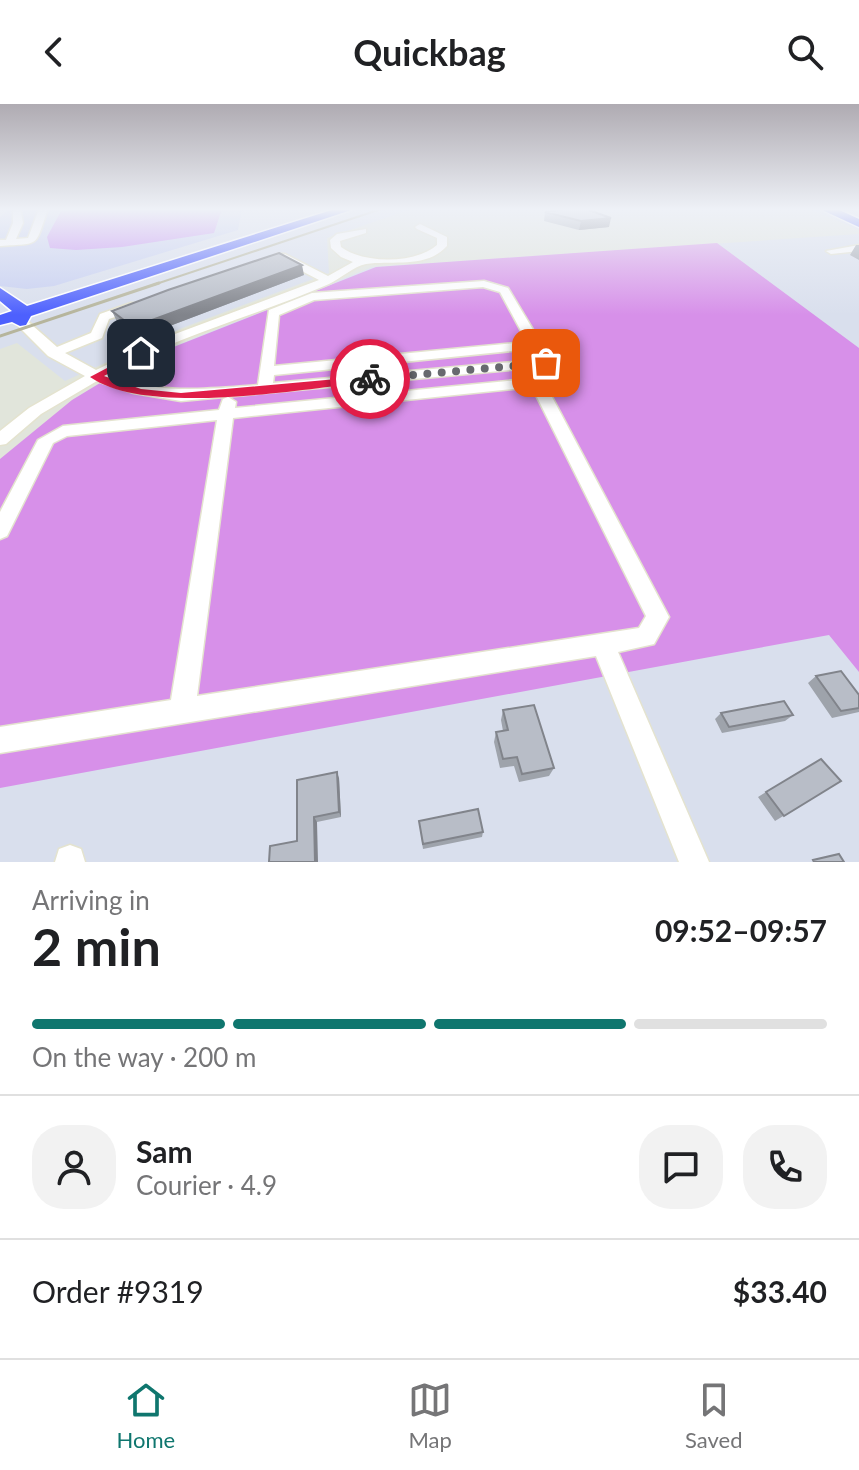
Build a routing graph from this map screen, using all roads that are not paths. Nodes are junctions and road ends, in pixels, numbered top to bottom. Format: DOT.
graph roads {
  1 [pos="29,244"];
  2 [pos="205,244"];
  3 [pos="227,244"];
  4 [pos="336,244"];
  5 [pos="442,244"];
  6 [pos="859,248"];
  7 [pos="831,251"];
  8 [pos="7,255"];
  9 [pos="267,261"];
  10 [pos="362,261"];
  11 [pos="327,281"];
  12 [pos="148,301"];
  13 [pos="8,308"];
  14 [pos="536,345"];
  15 [pos="53,353"];
  16 [pos="267,371"];
  17 [pos="541,372"];
  18 [pos="95,377"];
  19 [pos="265,388"];
  20 [pos="230,392"];
  21 [pos="226,414"];
  22 [pos="0,440"];
  23 [pos="0,531"];
  24 [pos="603,644"];
  25 [pos="182,712"];
  26 [pos="0,740"];
  27 [pos="694,862"];
  1 -- 8 [label="street"];
  2 -- 13 [label="main road"];
  3 -- 13 [label="main road"];
  4 -- 10 [label="street"];
  5 -- 10 [label="street"];
  6 -- 7 [label="street"];
  9 -- 11 [label="street"];
  10 -- 11 [label="street"];
  11 -- 18 [label="street"];
  12 -- 15 [label="street"];
  13 -- 15 [label="street"];
  14 -- 16 [label="street"];
  14 -- 16 [label="street"];
  14 -- 17 [label="street"];
  15 -- 18 [label="street"];
  16 -- 19 [label="street"];
  17 -- 19 [label="street"];
  17 -- 21 [label="street"];
  17 -- 24 [label="street"];
  18 -- 20 [label="street"];
  18 -- 22 [label="street"];
  19 -- 20 [label="street"];
  20 -- 21 [label="street"];
  21 -- 23 [label="street"];
  21 -- 25 [label="street"];
  24 -- 25 [label="street"];
  24 -- 27 [label="street"];
  25 -- 26 [label="street"];
}
